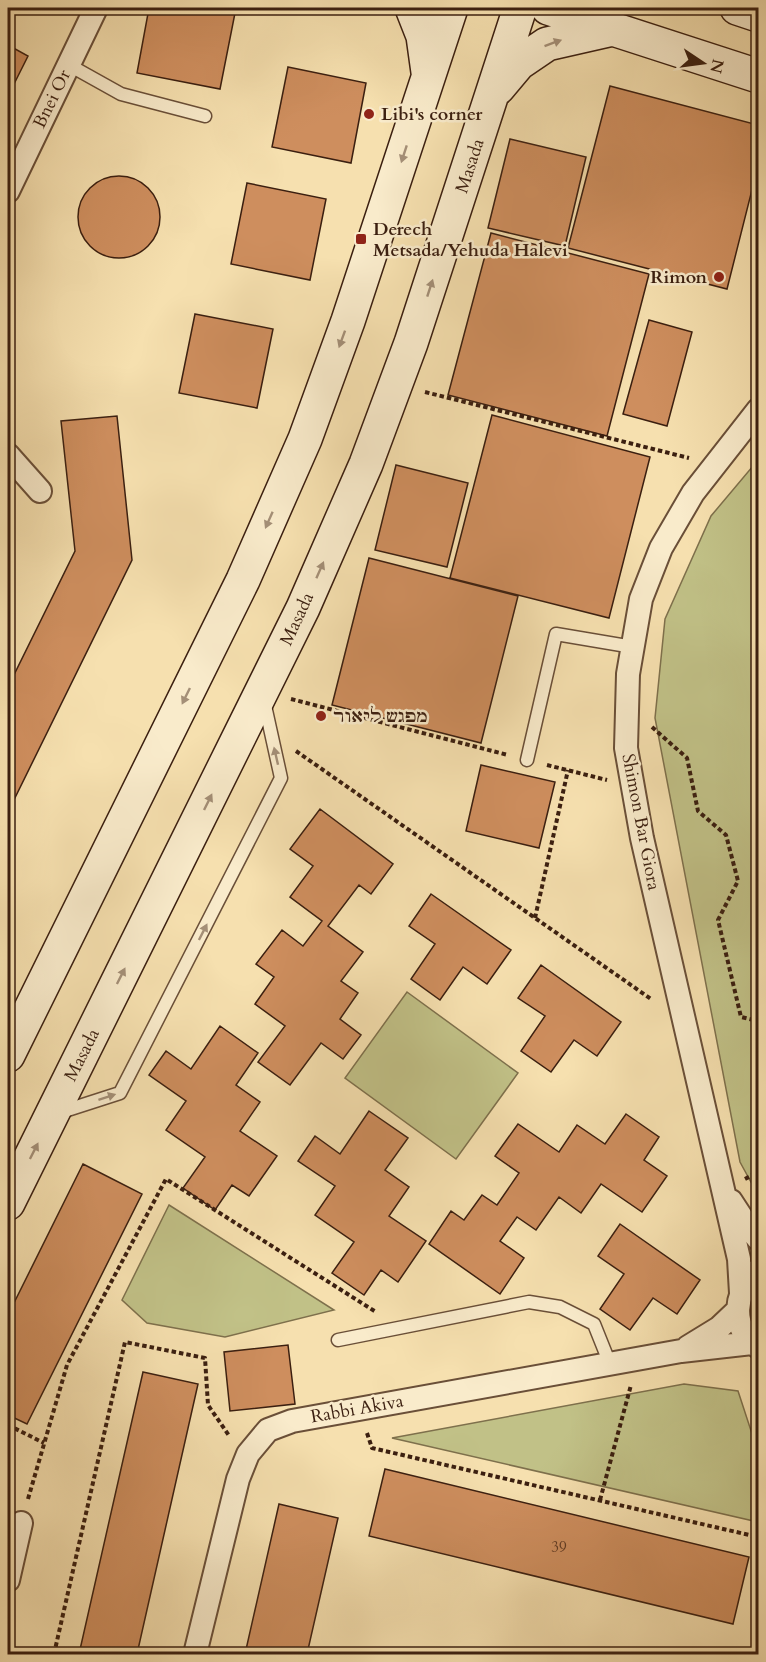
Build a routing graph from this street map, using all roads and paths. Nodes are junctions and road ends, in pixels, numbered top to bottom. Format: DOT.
graph roads {
  1 [pos="96,8"];
  2 [pos="412,8"];
  3 [pos="451,8"];
  4 [pos="520,8"];
  5 [pos="548,8"];
  6 [pos="737,8"];
  7 [pos="759,15"];
  8 [pos="616,28"];
  9 [pos="69,65"];
  10 [pos="759,76"];
  11 [pos="429,79"];
  12 [pos="493,93"];
  13 [pos="205,116"];
  14 [pos="8,191"];
  15 [pos="396,385"];
  16 [pos="759,410"];
  17 [pos="8,454"];
  18 [pos="714,465"];
  19 [pos="40,491"];
  20 [pos="633,647"];
  21 [pos="262,692"];
  22 [pos="627,705"];
  23 [pos="271,733"];
  24 [pos="527,760"];
  25 [pos="568,770"];
  26 [pos="633,787"];
  27 [pos="535,918"];
  28 [pos="684,1022"];
  29 [pos="759,1022"];
  30 [pos="8,1055"];
  31 [pos="51,1116"];
  32 [pos="723,1190"];
  33 [pos="8,1203"];
  34 [pos="759,1239"];
  35 [pos="759,1270"];
  36 [pos="740,1301"];
  37 [pos="400,1328"];
  38 [pos="338,1340"];
  39 [pos="755,1345"];
  40 [pos="681,1351"];
  41 [pos="638,1359"];
  42 [pos="610,1364"];
  43 [pos="360,1409"];
  44 [pos="8,1425"];
  45 [pos="44,1443"];
  46 [pos="248,1454"];
  47 [pos="600,1500"];
  48 [pos="21,1523"];
  49 [pos="759,1537"];
  50 [pos="8,1580"];
  51 [pos="54,1654"];
  52 [pos="195,1654"];
  1 -- 9 [label="street, Bnei Or"];
  2 -- 11 [label="main road"];
  3 -- 11 [label="main road"];
  4 -- 12 [label="main road, Masada"];
  5 -- 8 [label="main road"];
  6 -- 7 [label="main road"];
  8 -- 10 [label="main road"];
  12 -- 8 [label="main road, one-way"];
  9 -- 13 [label="lane"];
  9 -- 14 [label="street, Bnei Or"];
  11 -- 30 [label="main road, one-way"];
  15 -- 12 [label="main road, Masada, one-way"];
  15 -- 18 [label="path"];
  21 -- 15 [label="main road, Masada, one-way"];
  16 -- 18 [label="street, Shimon Bar Giora"];
  17 -- 19 [label="street"];
  18 -- 20 [label="street, Shimon Bar Giora"];
  20 -- 22 [label="street, Shimon Bar Giora"];
  20 -- 24 [label="lane"];
  21 -- 23 [label="lane"];
  21 -- 24 [label="path"];
  31 -- 21 [label="main road, Masada, one-way"];
  22 -- 26 [label="street, Shimon Bar Giora"];
  22 -- 29 [label="path"];
  23 -- 27 [label="path"];
  31 -- 23 [label="lane, one-way"];
  24 -- 25 [label="path"];
  25 -- 26 [label="path"];
  25 -- 27 [label="path"];
  26 -- 28 [label="street, Shimon Bar Giora"];
  27 -- 28 [label="path"];
  28 -- 32 [label="street, Shimon Bar Giora"];
  33 -- 31 [label="main road, Masada, one-way"];
  32 -- 34 [label="street, Shimon Bar Giora"];
  32 -- 36 [label="street, Shimon Bar Giora"];
  35 -- 36 [label="street, Rabbi Akiva"];
  36 -- 39 [label="street, Shimon Bar Giora"];
  36 -- 40 [label="street, Rabbi Akiva"];
  37 -- 38 [label="lane"];
  37 -- 42 [label="lane"];
  37 -- 45 [label="path"];
  39 -- 40 [label="street, Rabbi Akiva"];
  40 -- 41 [label="street, Rabbi Akiva"];
  41 -- 42 [label="street, Rabbi Akiva"];
  41 -- 47 [label="path"];
  42 -- 43 [label="street, Rabbi Akiva"];
  43 -- 46 [label="street, Rabbi Akiva"];
  43 -- 47 [label="path"];
  44 -- 45 [label="path"];
  45 -- 48 [label="path"];
  46 -- 51 [label="path"];
  46 -- 52 [label="street, Rabbi Akiva"];
  47 -- 49 [label="path"];
  48 -- 50 [label="street"];
}
